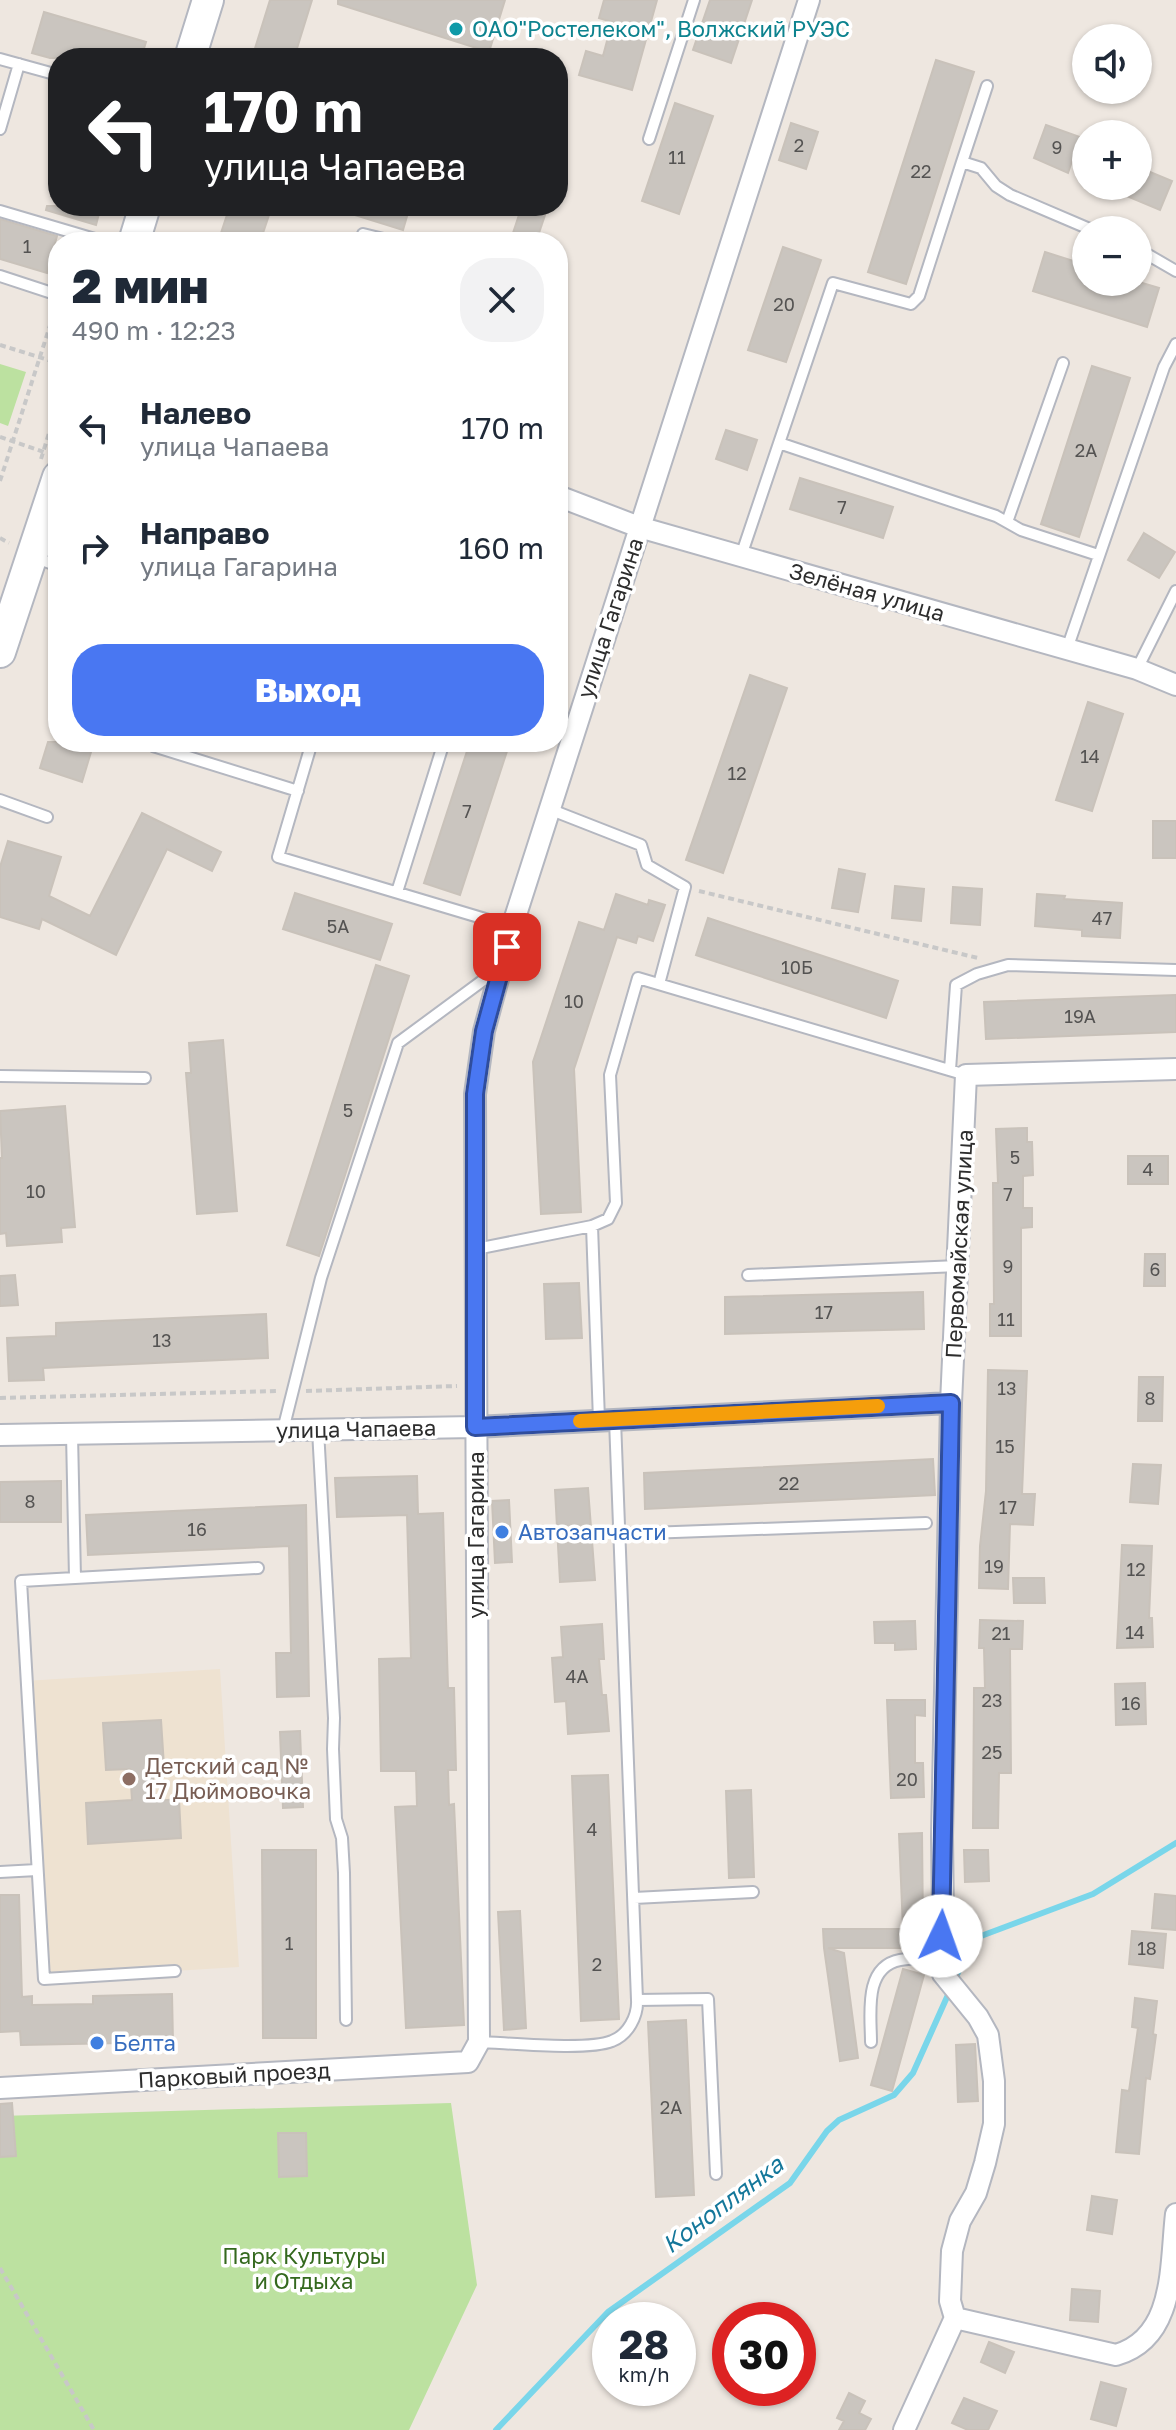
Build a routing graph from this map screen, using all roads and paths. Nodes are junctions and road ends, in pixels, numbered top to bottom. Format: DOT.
graph roads {
  1 [pos="208,0"];
  2 [pos="694,0"];
  3 [pos="809,0"];
  4 [pos="193,48"];
  5 [pos="0,59"];
  6 [pos="19,64"];
  7 [pos="48,72"];
  8 [pos="987,86"];
  9 [pos="0,129"];
  10 [pos="649,139"];
  11 [pos="962,162"];
  12 [pos="0,211"];
  13 [pos="1072,221"];
  14 [pos="71,232"];
  15 [pos="1152,257"];
  16 [pos="1176,271"];
  17 [pos="0,276"];
  18 [pos="48,294"];
  19 [pos="48,331"];
  20 [pos="1176,344"];
  21 [pos="0,345"];
  22 [pos="40,357"];
  23 [pos="48,360"];
  24 [pos="1063,363"];
  25 [pos="0,437"];
  26 [pos="13,441"];
  27 [pos="779,443"];
  28 [pos="48,463"];
  29 [pos="0,481"];
  30 [pos="568,500"];
  31 [pos="48,513"];
  32 [pos="1007,522"];
  33 [pos="639,527"];
  34 [pos="1098,555"];
  35 [pos="741,556"];
  36 [pos="45,561"];
  37 [pos="1176,591"];
  38 [pos="1067,649"];
  39 [pos="0,652"];
  40 [pos="1137,669"];
  41 [pos="1176,685"];
  42 [pos="568,749"];
  43 [pos="172,752"];
  44 [pos="309,752"];
  45 [pos="441,752"];
  46 [pos="567,752"];
  47 [pos="298,791"];
  48 [pos="0,800"];
  49 [pos="549,809"];
  50 [pos="47,817"];
  51 [pos="685,887"];
  52 [pos="397,892"];
  53 [pos="512,927"];
  54 [pos="1008,965"];
  55 [pos="501,966"];
  56 [pos="1176,970"];
  57 [pos="659,984"];
  58 [pos="1176,1069"];
  59 [pos="958,1073"];
  60 [pos="0,1076"];
  61 [pos="145,1078"];
  62 [pos="592,1226"];
  63 [pos="476,1249"];
  64 [pos="958,1266"];
  65 [pos="748,1275"];
  66 [pos="475,1385"];
  67 [pos="293,1391"];
  68 [pos="0,1398"];
  69 [pos="951,1403"];
  70 [pos="607,1420"];
  71 [pos="475,1427"];
  72 [pos="283,1430"];
  73 [pos="318,1430"];
  74 [pos="72,1434"];
  75 [pos="0,1435"];
  76 [pos="926,1523"];
  77 [pos="620,1534"];
  78 [pos="258,1568"];
  79 [pos="75,1578"];
  80 [pos="37,1870"];
  81 [pos="0,1872"];
  82 [pos="753,1892"];
  83 [pos="634,1898"];
  84 [pos="940,1965"];
  85 [pos="175,1971"];
  86 [pos="637,2000"];
  87 [pos="346,2020"];
  88 [pos="479,2042"];
  89 [pos="871,2042"];
  90 [pos="468,2062"];
  91 [pos="0,2088"];
  92 [pos="716,2174"];
  93 [pos="1176,2214"];
  94 [pos="0,2268"];
  95 [pos="955,2318"];
  96 [pos="94,2430"];
  97 [pos="904,2430"];
  1 -- 4 [label="main road"];
  2 -- 10 [label="lane"];
  3 -- 33 [label="street, улица Гагарина"];
  5 -- 6 [label="lane"];
  6 -- 7 [label="lane"];
  6 -- 9 [label="lane"];
  8 -- 11 [label="lane"];
  11 -- 13 [label="lane"];
  11 -- 27 [label="lane"];
  12 -- 14 [label="lane"];
  15 -- 16 [label="lane"];
  17 -- 18 [label="lane"];
  19 -- 22 [label="path"];
  20 -- 34 [label="lane"];
  21 -- 22 [label="path"];
  22 -- 23 [label="path"];
  22 -- 26 [label="path"];
  24 -- 32 [label="lane"];
  25 -- 26 [label="path"];
  26 -- 28 [label="path"];
  26 -- 29 [label="path"];
  27 -- 32 [label="lane"];
  27 -- 35 [label="lane"];
  30 -- 33 [label="street, Зелёная улица"];
  31 -- 36 [label="main road"];
  32 -- 34 [label="lane"];
  33 -- 35 [label="street, Зелёная улица"];
  33 -- 42 [label="street, улица Гагарина"];
  34 -- 38 [label="lane"];
  35 -- 38 [label="street, Зелёная улица"];
  36 -- 39 [label="main road"];
  37 -- 40 [label="lane"];
  38 -- 40 [label="street, Зелёная улица"];
  40 -- 41 [label="street, Зелёная улица"];
  43 -- 47 [label="lane"];
  44 -- 47 [label="lane"];
  45 -- 52 [label="lane"];
  46 -- 49 [label="street, улица Гагарина"];
  47 -- 52 [label="lane"];
  48 -- 50 [label="lane"];
  49 -- 51 [label="lane"];
  49 -- 53 [label="street, улица Гагарина"];
  51 -- 54 [label="path"];
  51 -- 57 [label="lane"];
  52 -- 53 [label="lane"];
  53 -- 55 [label="street, улица Гагарина"];
  54 -- 56 [label="lane"];
  54 -- 59 [label="lane"];
  55 -- 63 [label="street, улица Гагарина"];
  55 -- 67 [label="lane"];
  57 -- 59 [label="lane"];
  57 -- 62 [label="lane"];
  58 -- 59 [label="street"];
  59 -- 64 [label="street, Первомайская улица"];
  60 -- 61 [label="lane"];
  62 -- 63 [label="lane"];
  62 -- 70 [label="lane"];
  63 -- 66 [label="street, улица Гагарина"];
  64 -- 65 [label="lane"];
  64 -- 69 [label="street, Первомайская улица"];
  66 -- 67 [label="path"];
  66 -- 71 [label="street, улица Гагарина"];
  67 -- 68 [label="path"];
  67 -- 72 [label="lane"];
  69 -- 70 [label="street, улица Чапаева"];
  69 -- 84 [label="street, Первомайская улица"];
  70 -- 71 [label="street, улица Чапаева"];
  70 -- 77 [label="lane"];
  71 -- 73 [label="street, улица Чапаева"];
  71 -- 88 [label="street, улица Гагарина"];
  72 -- 73 [label="street, улица Чапаева"];
  72 -- 74 [label="street, улица Чапаева"];
  73 -- 87 [label="lane"];
  74 -- 75 [label="street, улица Чапаева"];
  74 -- 79 [label="lane"];
  76 -- 77 [label="lane"];
  77 -- 83 [label="lane"];
  78 -- 79 [label="lane"];
  79 -- 80 [label="lane"];
  80 -- 81 [label="lane"];
  80 -- 85 [label="lane"];
  82 -- 83 [label="lane"];
  83 -- 86 [label="lane"];
  84 -- 89 [label="lane"];
  84 -- 95 [label="street"];
  86 -- 88 [label="lane"];
  86 -- 92 [label="lane"];
  88 -- 90 [label="street, улица Гагарина"];
  90 -- 91 [label="street, Парковый проезд"];
  93 -- 95 [label="street"];
  94 -- 96 [label="path"];
  95 -- 97 [label="street"];
}
